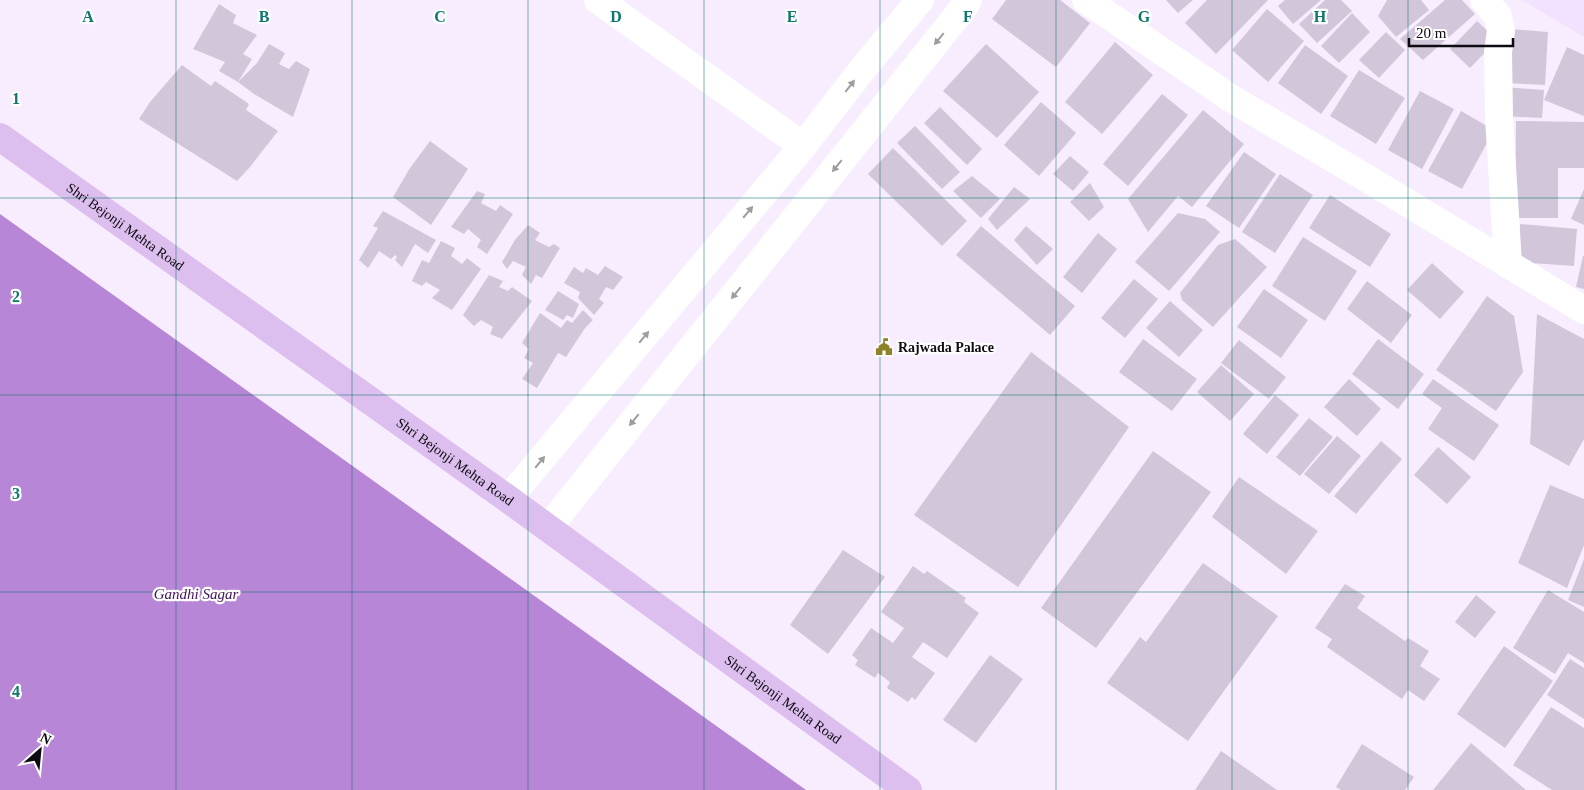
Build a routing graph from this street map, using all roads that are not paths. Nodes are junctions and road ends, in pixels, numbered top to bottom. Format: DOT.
graph roads {
  1 [pos="598,0"];
  2 [pos="920,0"];
  3 [pos="968,0"];
  4 [pos="1086,0"];
  5 [pos="1484,0"];
  6 [pos="0,137"];
  7 [pos="802,146"];
  8 [pos="1508,264"];
  9 [pos="1584,310"];
  10 [pos="508,500"];
  11 [pos="548,528"];
  12 [pos="908,790"];
  1 -- 7 [label="street"];
  7 -- 2 [label="street, one-way"];
  3 -- 11 [label="street, one-way"];
  4 -- 8 [label="street"];
  5 -- 8 [label="street"];
  6 -- 10 [label="main road, Shri Bejonji Mehta Road"];
  10 -- 7 [label="street, one-way"];
  8 -- 9 [label="street"];
  10 -- 11 [label="main road, Shri Bejonji Mehta Road"];
  11 -- 12 [label="main road, Shri Bejonji Mehta Road"];
}
